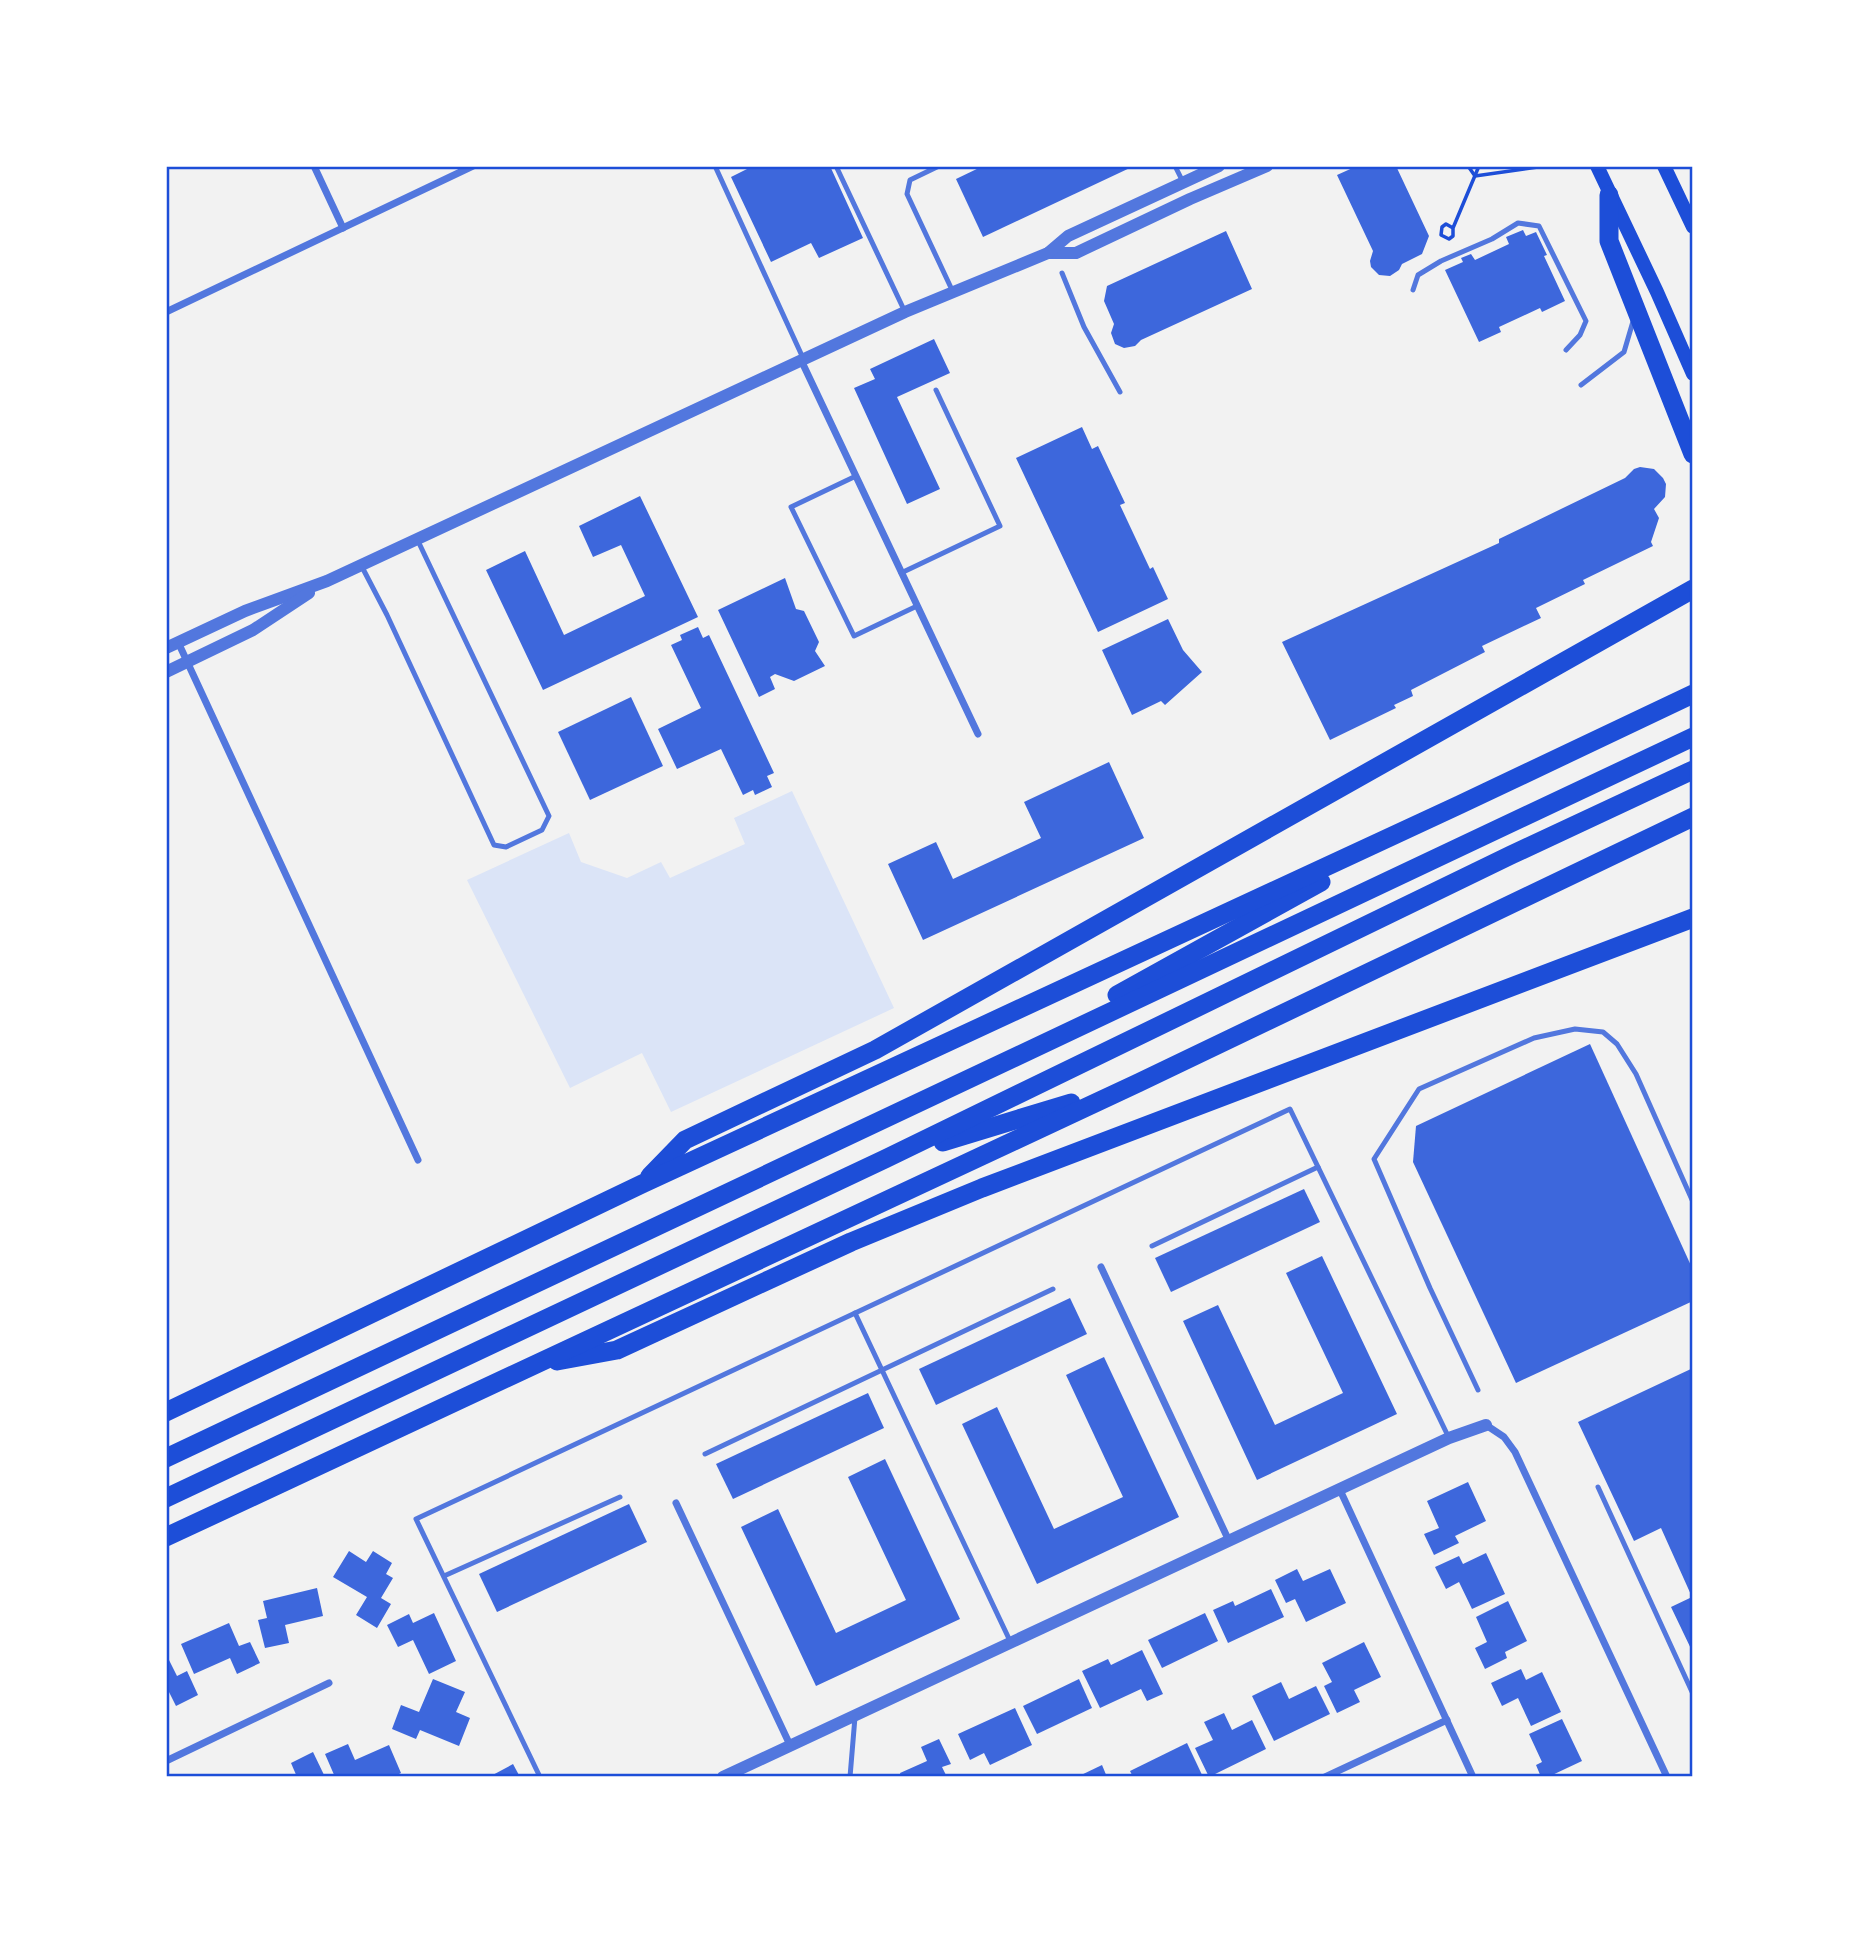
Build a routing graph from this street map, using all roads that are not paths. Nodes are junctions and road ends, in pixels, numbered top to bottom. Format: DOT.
graph roads {
  1 [pos="314,166"];
  2 [pos="473,166"];
  3 [pos="715,166"];
  4 [pos="836,166"];
  5 [pos="939,166"];
  6 [pos="1175,166"];
  7 [pos="1219,166"];
  8 [pos="1267,166"];
  9 [pos="1597,166"];
  10 [pos="1664,166"];
  11 [pos="1183,183"];
  12 [pos="1609,195"];
  13 [pos="1693,227"];
  14 [pos="343,228"];
  15 [pos="1048,253"];
  16 [pos="1062,273"];
  17 [pos="1413,290"];
  18 [pos="953,292"];
  19 [pos="1636,309"];
  20 [pos="166,312"];
  21 [pos="905,312"];
  22 [pos="1566,350"];
  23 [pos="802,359"];
  24 [pos="1693,374"];
  25 [pos="1581,385"];
  26 [pos="936,390"];
  27 [pos="1119,392"];
  28 [pos="1693,454"];
  29 [pos="856,476"];
  30 [pos="417,539"];
  31 [pos="361,565"];
  32 [pos="901,573"];
  33 [pos="1693,580"];
  34 [pos="327,581"];
  35 [pos="1693,589"];
  36 [pos="1675,598"];
  37 [pos="917,606"];
  38 [pos="172,645"];
  39 [pos="187,662"];
  40 [pos="166,672"];
  41 [pos="1693,694"];
  42 [pos="978,734"];
  43 [pos="1693,737"];
  44 [pos="1693,771"];
  45 [pos="1459,805"];
  46 [pos="1693,817"];
  47 [pos="1693,918"];
  48 [pos="1138,1083"];
  49 [pos="956,1084"];
  50 [pos="885,1159"];
  51 [pos="418,1160"];
  52 [pos="1318,1167"];
  53 [pos="642,1184"];
  54 [pos="1693,1202"];
  55 [pos="1152,1246"];
  56 [pos="1101,1267"];
  57 [pos="1053,1289"];
  58 [pos="855,1313"];
  59 [pos="529,1366"];
  60 [pos="881,1369"];
  61 [pos="1478,1390"];
  62 [pos="166,1412"];
  63 [pos="1486,1425"];
  64 [pos="1449,1438"];
  65 [pos="705,1454"];
  66 [pos="166,1458"];
  67 [pos="1598,1487"];
  68 [pos="1340,1490"];
  69 [pos="620,1497"];
  70 [pos="166,1498"];
  71 [pos="676,1503"];
  72 [pos="166,1537"];
  73 [pos="1230,1541"];
  74 [pos="444,1576"];
  75 [pos="1011,1643"];
  76 [pos="329,1683"];
  77 [pos="1693,1694"];
  78 [pos="855,1715"];
  79 [pos="1447,1720"];
  80 [pos="790,1745"];
  81 [pos="166,1761"];
  82 [pos="540,1777"];
  83 [pos="723,1777"];
  84 [pos="849,1777"];
  85 [pos="1325,1777"];
  86 [pos="1473,1777"];
  87 [pos="1667,1777"];
  1 -- 14 [label="street"];
  2 -- 14 [label="street"];
  3 -- 23 [label="lane"];
  4 -- 21 [label="lane"];
  5 -- 18 [label="lane"];
  6 -- 11 [label="lane"];
  7 -- 11 [label="street"];
  8 -- 15 [label="street"];
  9 -- 12 [label="main road"];
  10 -- 13 [label="main road"];
  11 -- 15 [label="street"];
  12 -- 19 [label="highway"];
  12 -- 24 [label="main road"];
  14 -- 20 [label="street"];
  15 -- 18 [label="street"];
  16 -- 27 [label="lane"];
  17 -- 22 [label="lane"];
  18 -- 21 [label="street"];
  19 -- 25 [label="lane"];
  19 -- 28 [label="highway"];
  21 -- 23 [label="street"];
  23 -- 29 [label="street"];
  23 -- 30 [label="street"];
  26 -- 32 [label="lane"];
  29 -- 32 [label="street"];
  29 -- 37 [label="lane"];
  30 -- 31 [label="street"];
  30 -- 31 [label="lane"];
  31 -- 34 [label="street"];
  32 -- 37 [label="street"];
  33 -- 36 [label="highway"];
  34 -- 38 [label="street"];
  34 -- 39 [label="street"];
  35 -- 36 [label="highway"];
  36 -- 53 [label="highway"];
  37 -- 42 [label="street"];
  38 -- 39 [label="street"];
  39 -- 40 [label="street"];
  39 -- 51 [label="street"];
  41 -- 45 [label="highway"];
  43 -- 49 [label="highway"];
  44 -- 50 [label="highway"];
  45 -- 49 [label="highway"];
  45 -- 53 [label="highway"];
  46 -- 48 [label="highway"];
  47 -- 59 [label="highway"];
  48 -- 50 [label="highway"];
  48 -- 59 [label="highway"];
  49 -- 66 [label="highway"];
  50 -- 70 [label="highway"];
  52 -- 55 [label="lane"];
  52 -- 58 [label="lane"];
  52 -- 64 [label="lane"];
  53 -- 62 [label="highway"];
  54 -- 61 [label="lane"];
  56 -- 73 [label="street"];
  57 -- 60 [label="lane"];
  58 -- 60 [label="lane"];
  58 -- 74 [label="lane"];
  59 -- 72 [label="highway"];
  60 -- 65 [label="lane"];
  60 -- 75 [label="lane"];
  63 -- 64 [label="street"];
  63 -- 87 [label="street"];
  64 -- 68 [label="street"];
  67 -- 77 [label="lane"];
  68 -- 73 [label="street"];
  68 -- 79 [label="street"];
  69 -- 74 [label="lane"];
  71 -- 80 [label="street"];
  73 -- 75 [label="street"];
  74 -- 82 [label="lane"];
  75 -- 78 [label="street"];
  76 -- 81 [label="street"];
  78 -- 80 [label="street"];
  78 -- 84 [label="lane"];
  79 -- 85 [label="street"];
  79 -- 86 [label="street"];
  80 -- 83 [label="street"];
}
